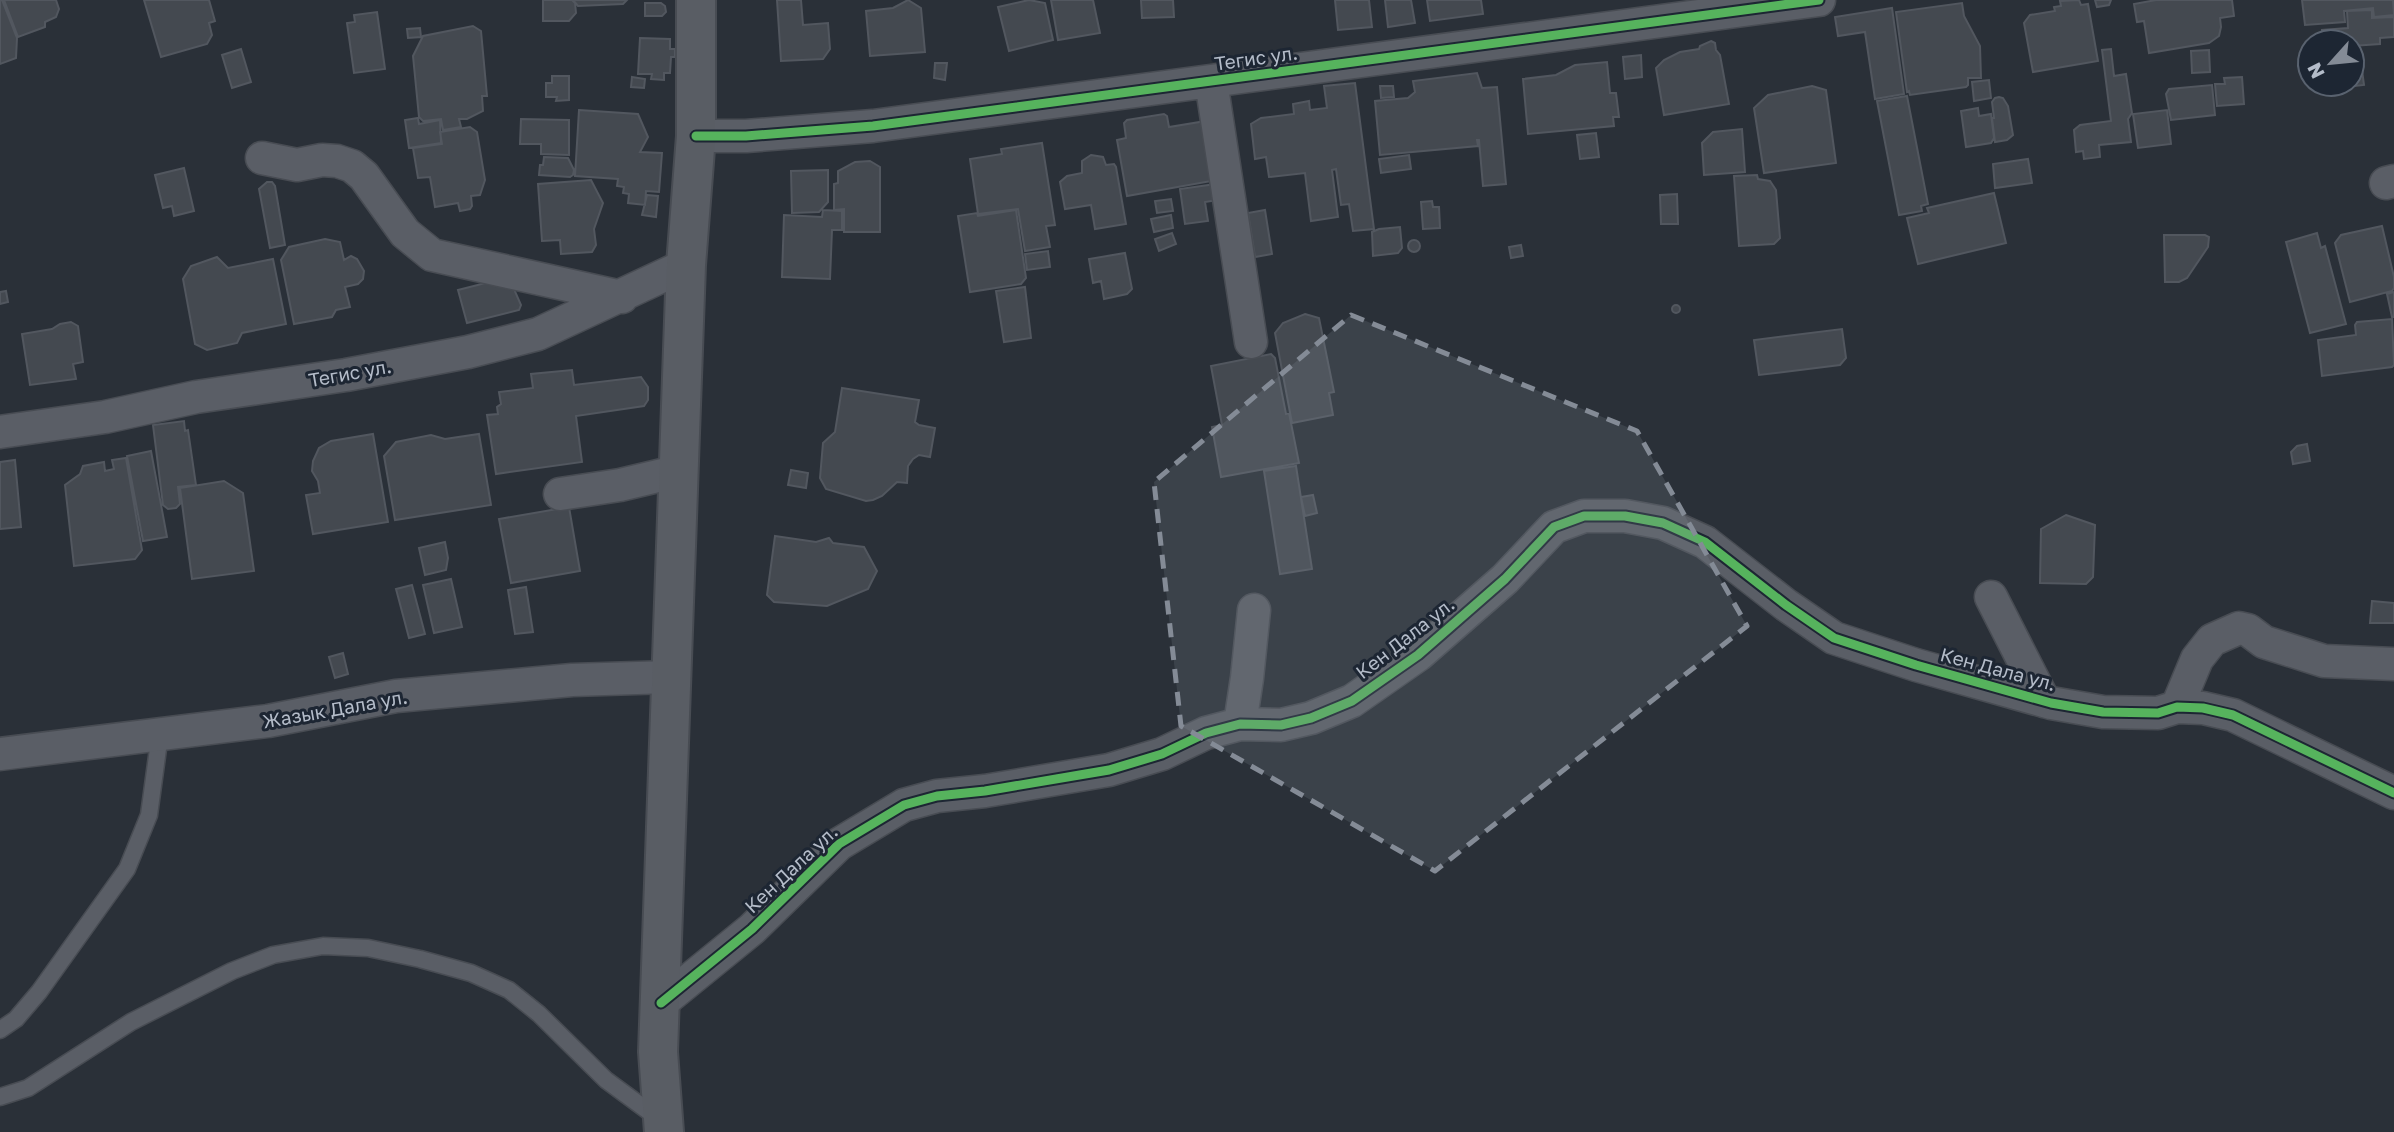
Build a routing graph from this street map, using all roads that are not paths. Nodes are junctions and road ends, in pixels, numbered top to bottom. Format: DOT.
graph roads {
  1 [pos="696,0"];
  2 [pos="1819,0"];
  3 [pos="1694,9"];
  4 [pos="1211,82"];
  5 [pos="696,135"];
  6 [pos="262,158"];
  7 [pos="686,265"];
  8 [pos="622,297"];
  9 [pos="1251,342"];
  10 [pos="0,432"];
  11 [pos="678,471"];
  12 [pos="560,494"];
  13 [pos="1991,597"];
  14 [pos="1254,610"];
  15 [pos="2394,664"];
  16 [pos="670,677"];
  17 [pos="2044,701"];
  18 [pos="2177,707"];
  19 [pos="1240,724"];
  20 [pos="160,734"];
  21 [pos="0,754"];
  22 [pos="2394,793"];
  23 [pos="661,1003"];
  24 [pos="0,1030"];
  25 [pos="0,1097"];
  26 [pos="664,1127"];
  1 -- 5 [label="main road"];
  2 -- 3 [label="street, Тегис ул."];
  3 -- 4 [label="street, Тегис ул."];
  4 -- 5 [label="street, Тегис ул."];
  4 -- 9 [label="street"];
  5 -- 7 [label="main road"];
  6 -- 8 [label="street"];
  7 -- 8 [label="street, Тегис ул."];
  7 -- 11 [label="main road"];
  8 -- 10 [label="street, Тегис ул."];
  11 -- 12 [label="street"];
  11 -- 16 [label="main road"];
  13 -- 17 [label="street"];
  14 -- 19 [label="street"];
  15 -- 18 [label="street"];
  16 -- 20 [label="street, Жазык Дала ул."];
  16 -- 23 [label="main road"];
  17 -- 18 [label="street, Кен Дала ул."];
  17 -- 19 [label="street, Кен Дала ул."];
  18 -- 22 [label="street, Кен Дала ул."];
  19 -- 23 [label="street, Кен Дала ул."];
  20 -- 21 [label="street, Жазык Дала ул."];
  20 -- 24 [label="lane"];
  23 -- 26 [label="main road"];
  25 -- 26 [label="lane"];
}
